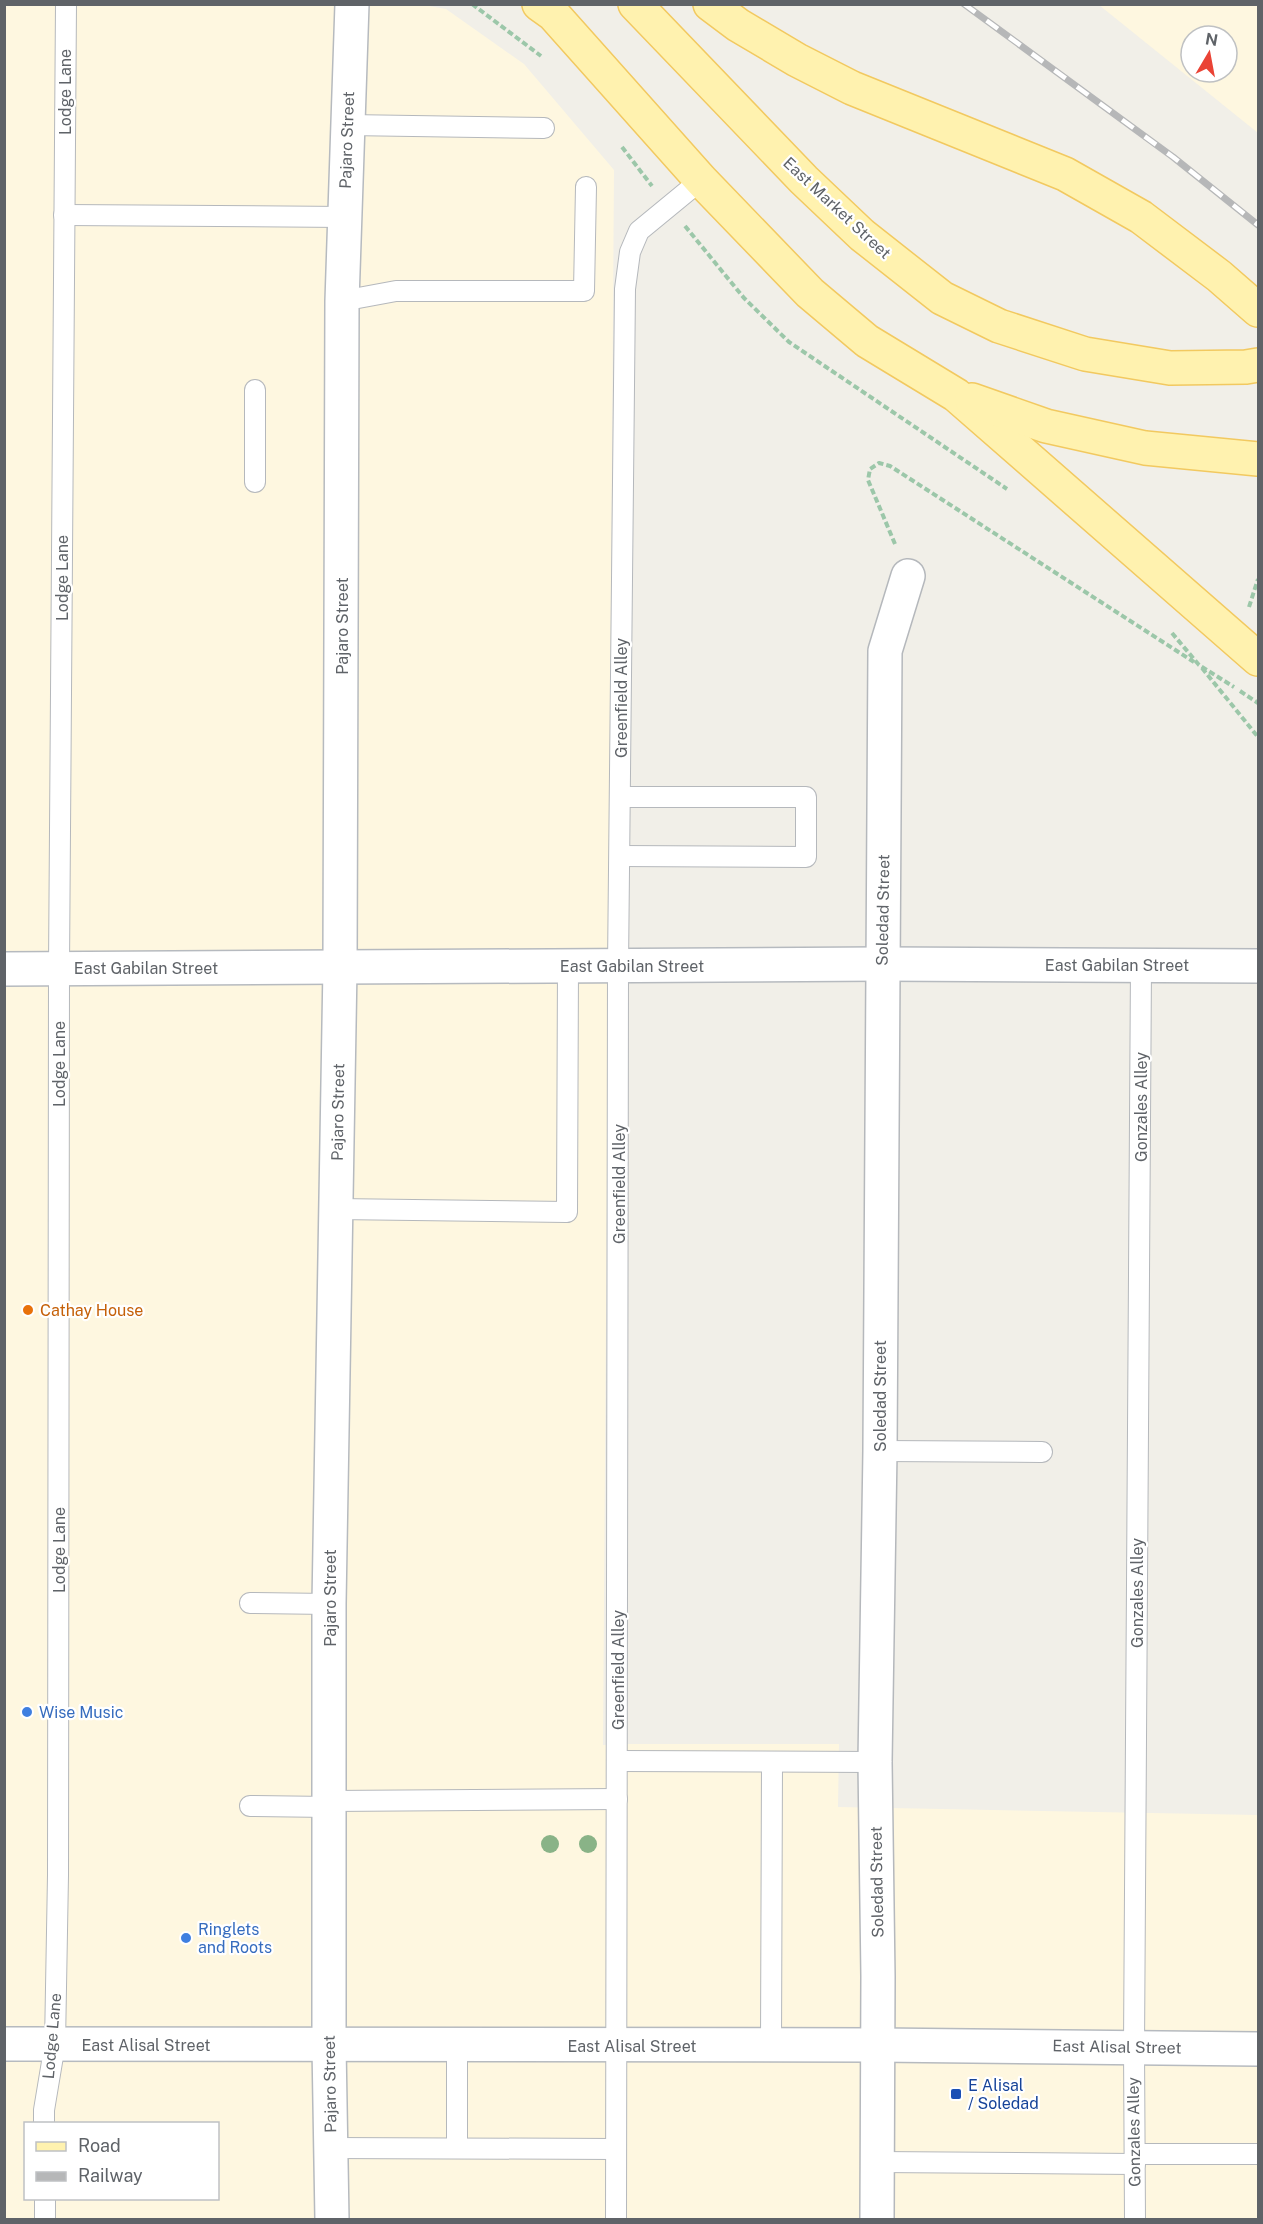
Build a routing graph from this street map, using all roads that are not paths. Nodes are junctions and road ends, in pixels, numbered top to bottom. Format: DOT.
graph roads {
  1 [pos="66,4"];
  2 [pos="352,4"];
  3 [pos="539,4"];
  4 [pos="635,4"];
  5 [pos="710,4"];
  6 [pos="348,125"];
  7 [pos="544,128"];
  8 [pos="701,180"];
  9 [pos="586,188"];
  10 [pos="64,215"];
  11 [pos="345,217"];
  12 [pos="342,301"];
  13 [pos="1258,310"];
  14 [pos="1258,365"];
  15 [pos="255,390"];
  16 [pos="956,395"];
  17 [pos="1258,459"];
  18 [pos="255,482"];
  19 [pos="908,576"];
  20 [pos="1258,659"];
  21 [pos="621,797"];
  22 [pos="620,856"];
  23 [pos="882,964"];
  24 [pos="568,966"];
  25 [pos="618,966"];
  26 [pos="1141,966"];
  27 [pos="1258,966"];
  28 [pos="340,967"];
  29 [pos="59,968"];
  30 [pos="4,969"];
  31 [pos="336,1209"];
  32 [pos="880,1451"];
  33 [pos="1042,1452"];
  34 [pos="250,1603"];
  35 [pos="329,1604"];
  36 [pos="618,1761"];
  37 [pos="772,1762"];
  38 [pos="875,1762"];
  39 [pos="617,1799"];
  40 [pos="330,1804"];
  41 [pos="250,1806"];
  42 [pos="4,2044"];
  43 [pos="55,2044"];
  44 [pos="878,2045"];
  45 [pos="329,2046"];
  46 [pos="457,2046"];
  47 [pos="616,2046"];
  48 [pos="771,2046"];
  49 [pos="1134,2047"];
  50 [pos="1258,2049"];
  51 [pos="45,2122"];
  52 [pos="331,2148"];
  53 [pos="457,2148"];
  54 [pos="616,2149"];
  55 [pos="1258,2154"];
  56 [pos="1135,2159"];
  57 [pos="877,2162"];
  58 [pos="45,2200"];
  59 [pos="45,2220"];
  60 [pos="332,2220"];
  61 [pos="615,2220"];
  62 [pos="877,2220"];
  63 [pos="1135,2220"];
  1 -- 10 [label="lane, Lodge Lane"];
  2 -- 6 [label="street, Pajaro Street"];
  3 -- 8 [label="main road"];
  4 -- 14 [label="main road, East Market Street"];
  5 -- 13 [label="main road"];
  6 -- 7 [label="lane"];
  6 -- 11 [label="street, Pajaro Street"];
  8 -- 16 [label="main road"];
  8 -- 21 [label="lane, Greenfield Alley"];
  9 -- 12 [label="lane"];
  10 -- 11 [label="lane"];
  10 -- 29 [label="lane, Lodge Lane"];
  11 -- 12 [label="street, Pajaro Street"];
  12 -- 28 [label="street, Pajaro Street"];
  15 -- 18 [label="lane"];
  16 -- 17 [label="main road"];
  16 -- 20 [label="main road"];
  19 -- 23 [label="street, Soledad Street"];
  21 -- 22 [label="lane, Greenfield Alley"];
  21 -- 22 [label="lane"];
  22 -- 25 [label="lane, Greenfield Alley"];
  23 -- 25 [label="street, East Gabilan Street"];
  23 -- 26 [label="street, East Gabilan Street"];
  23 -- 32 [label="street, Soledad Street"];
  24 -- 25 [label="street, East Gabilan Street"];
  24 -- 28 [label="street, East Gabilan Street"];
  24 -- 31 [label="lane"];
  25 -- 36 [label="lane, Greenfield Alley"];
  26 -- 27 [label="street, East Gabilan Street"];
  26 -- 49 [label="lane, Gonzales Alley"];
  28 -- 29 [label="street, East Gabilan Street"];
  28 -- 31 [label="street, Pajaro Street"];
  29 -- 30 [label="street, East Gabilan Street"];
  29 -- 43 [label="lane, Lodge Lane"];
  31 -- 35 [label="street, Pajaro Street"];
  32 -- 33 [label="lane"];
  32 -- 38 [label="street, Soledad Street"];
  34 -- 35 [label="lane"];
  35 -- 40 [label="street, Pajaro Street"];
  36 -- 37 [label="lane"];
  36 -- 39 [label="lane, Greenfield Alley"];
  37 -- 38 [label="lane"];
  37 -- 48 [label="lane"];
  38 -- 44 [label="street, Soledad Street"];
  39 -- 40 [label="lane"];
  39 -- 47 [label="lane, Greenfield Alley"];
  40 -- 41 [label="lane"];
  40 -- 45 [label="street, Pajaro Street"];
  42 -- 43 [label="street, East Alisal Street"];
  43 -- 45 [label="street, East Alisal Street"];
  43 -- 51 [label="lane, Lodge Lane"];
  44 -- 48 [label="street, East Alisal Street"];
  44 -- 49 [label="street, East Alisal Street"];
  44 -- 57 [label="street, Soledad Street"];
  45 -- 46 [label="street, East Alisal Street"];
  45 -- 52 [label="street, Pajaro Street"];
  46 -- 47 [label="street, East Alisal Street"];
  46 -- 53 [label="lane"];
  47 -- 48 [label="street, East Alisal Street"];
  47 -- 54 [label="lane, Greenfield Alley"];
  49 -- 50 [label="street, East Alisal Street"];
  49 -- 56 [label="lane, Gonzales Alley"];
  52 -- 53 [label="lane"];
  52 -- 60 [label="street, Pajaro Street"];
  53 -- 54 [label="lane"];
  54 -- 61 [label="lane, Greenfield Alley"];
  55 -- 56 [label="lane"];
  56 -- 57 [label="lane"];
  56 -- 63 [label="lane, Gonzales Alley"];
  57 -- 62 [label="street, Soledad Street"];
  58 -- 59 [label="lane"];
}
